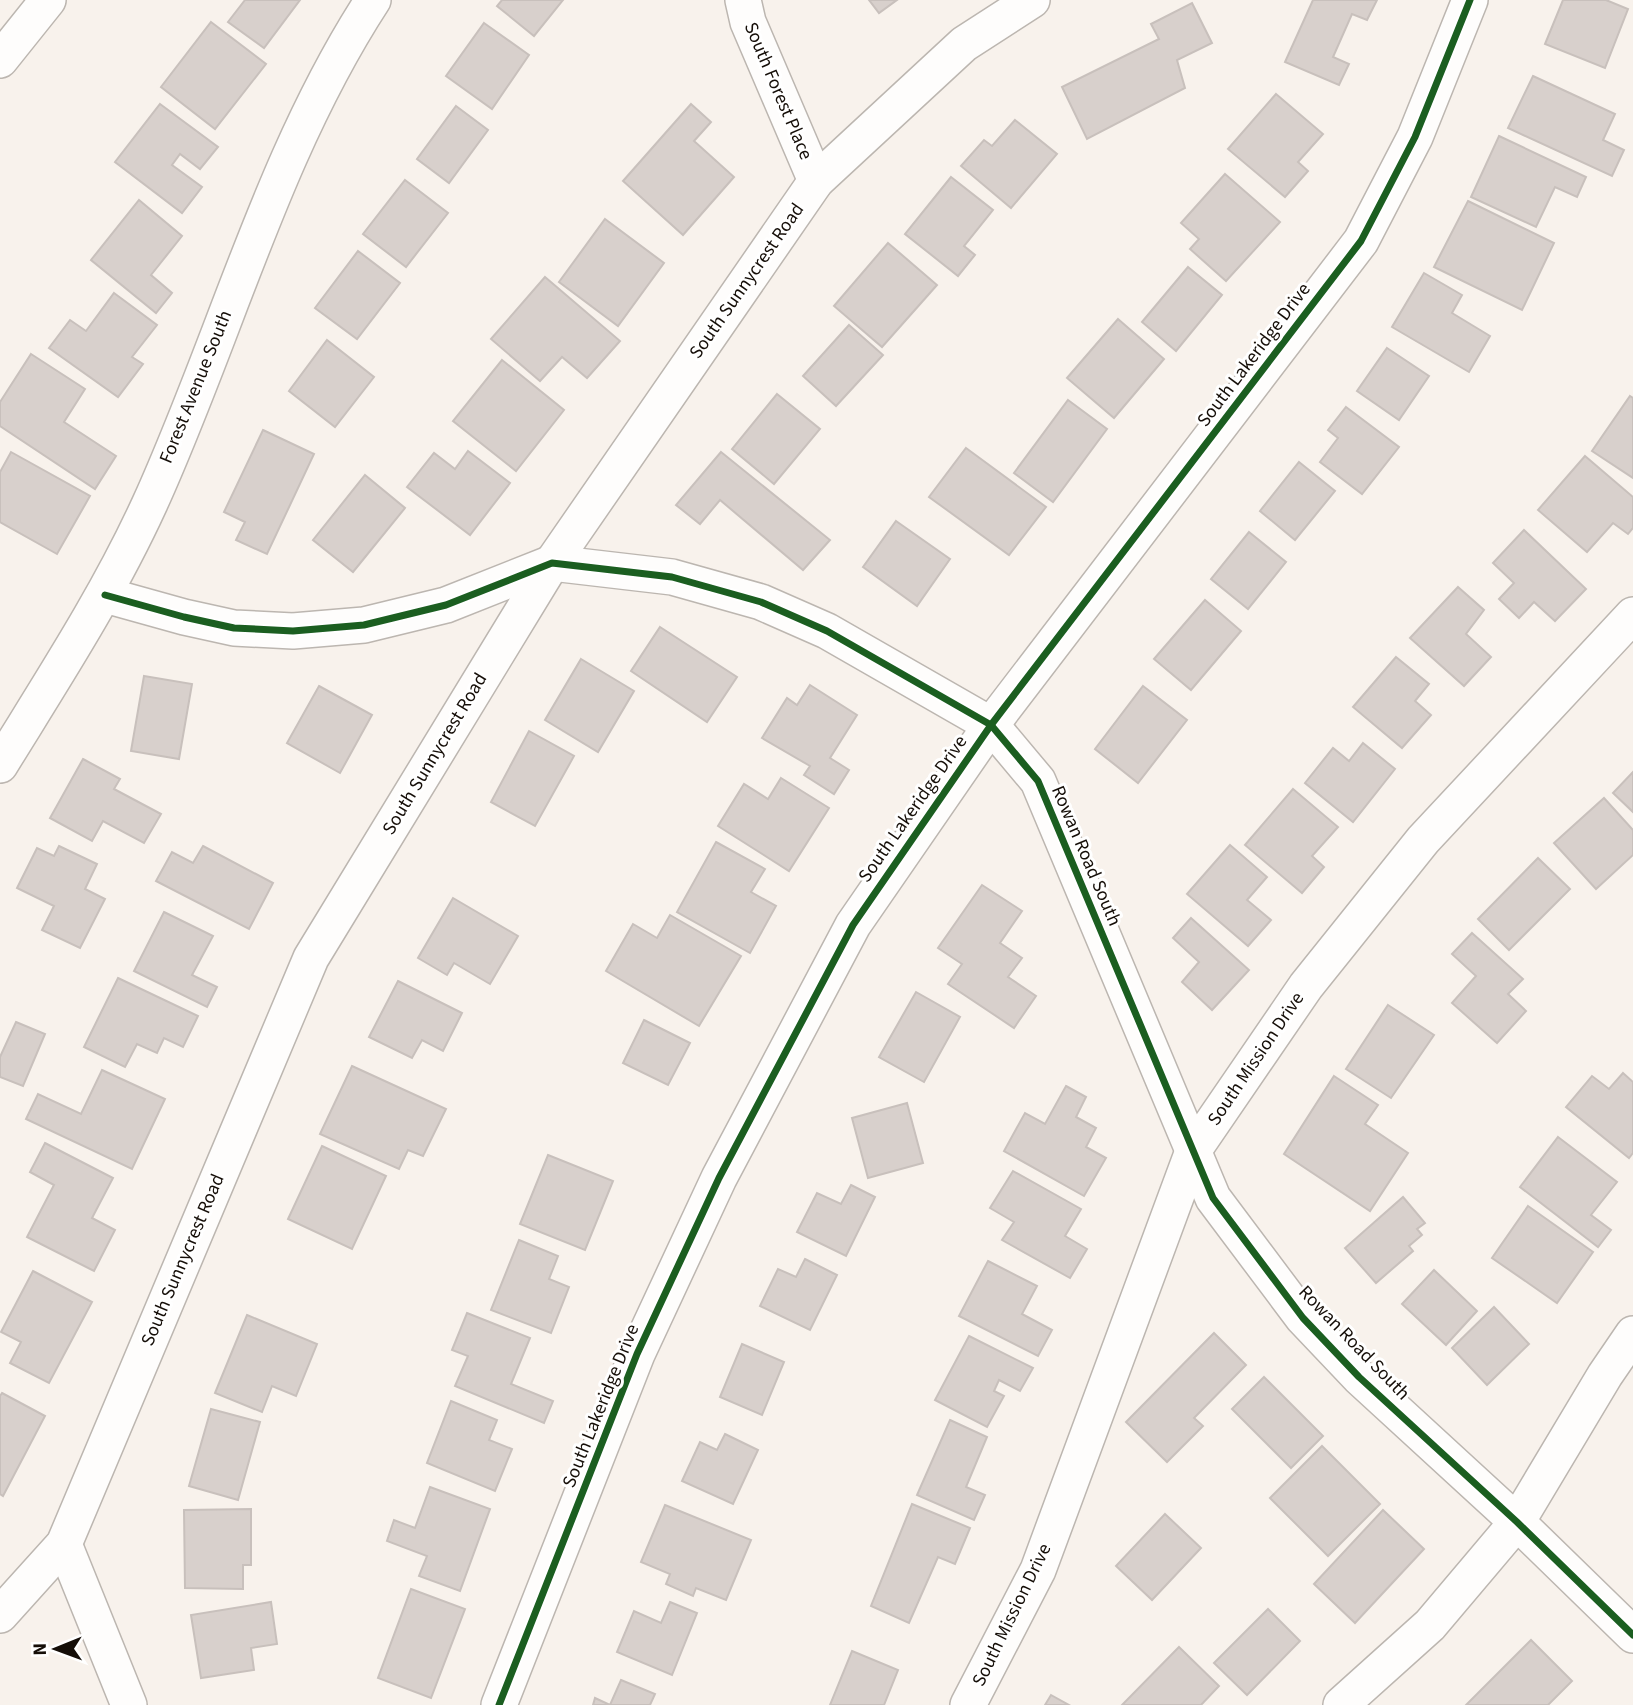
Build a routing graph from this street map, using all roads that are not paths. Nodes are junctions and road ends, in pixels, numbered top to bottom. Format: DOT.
graph roads {
  1 [pos="48,0"];
  2 [pos="373,0"];
  3 [pos="743,0"];
  4 [pos="1032,0"];
  5 [pos="1470,0"];
  6 [pos="0,60"];
  7 [pos="816,181"];
  8 [pos="552,563"];
  9 [pos="105,595"];
  10 [pos="1633,615"];
  11 [pos="991,724"];
  12 [pos="0,765"];
  13 [pos="1193,1151"];
  14 [pos="1633,1334"];
  15 [pos="1517,1521"];
  16 [pos="64,1544"];
  17 [pos="0,1615"];
  18 [pos="1633,1635"];
  19 [pos="129,1705"];
  20 [pos="499,1705"];
  21 [pos="968,1705"];
  22 [pos="1341,1705"];
  1 -- 6 [label="street"];
  2 -- 9 [label="street, Forest Avenue South"];
  3 -- 7 [label="street, South Forest Place"];
  4 -- 7 [label="street, South Sunnycrest Road"];
  5 -- 11 [label="street, South Lakeridge Drive"];
  7 -- 8 [label="street, South Sunnycrest Road"];
  8 -- 9 [label="street, Rowan Road South"];
  8 -- 11 [label="street, Rowan Road South"];
  8 -- 16 [label="street, South Sunnycrest Road"];
  9 -- 12 [label="street, Forest Avenue South"];
  10 -- 13 [label="street, South Mission Drive"];
  11 -- 13 [label="street, Rowan Road South"];
  11 -- 20 [label="street, South Lakeridge Drive"];
  13 -- 15 [label="street, Rowan Road South"];
  13 -- 21 [label="street, South Mission Drive"];
  14 -- 15 [label="street"];
  15 -- 18 [label="street, Rowan Road South"];
  15 -- 22 [label="street"];
  16 -- 17 [label="street, South Sunnycrest Road"];
  16 -- 19 [label="street"];
}
